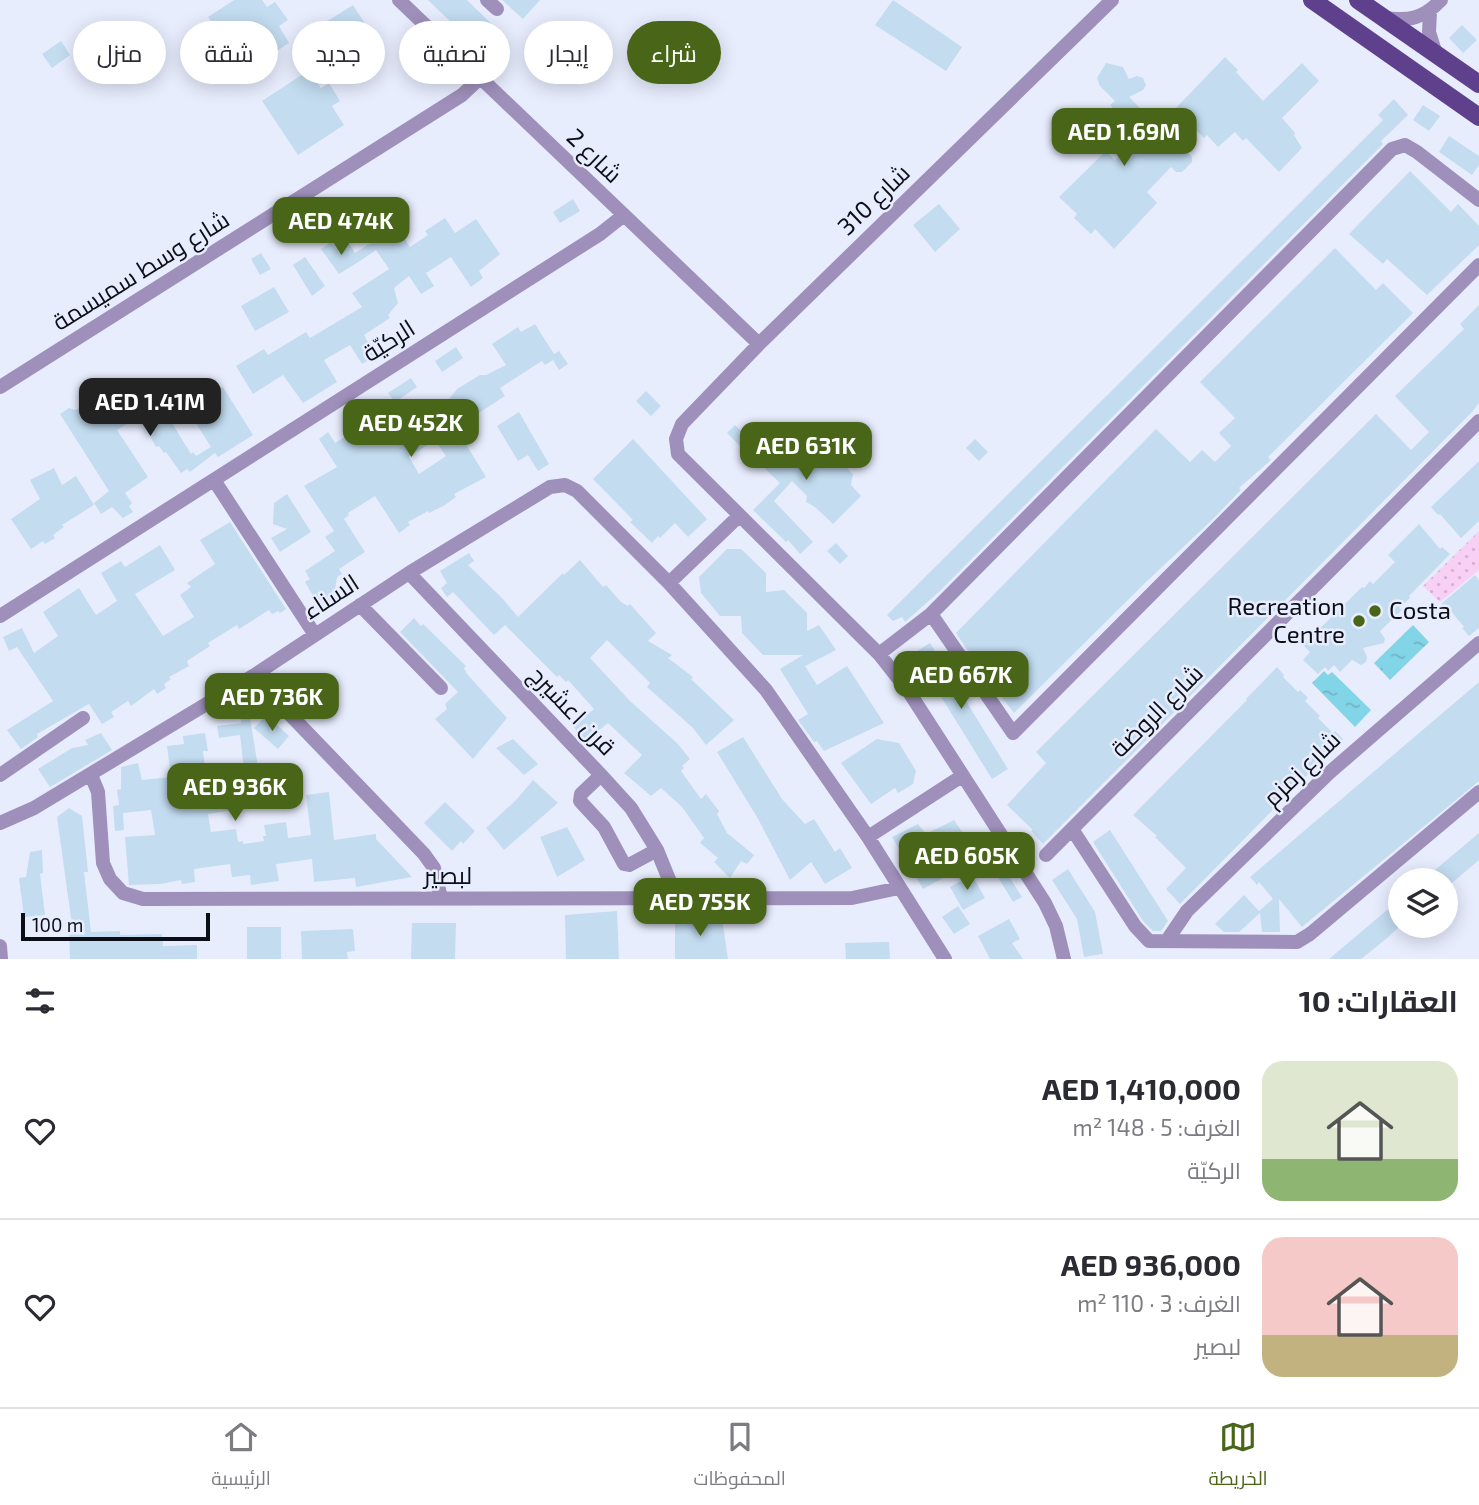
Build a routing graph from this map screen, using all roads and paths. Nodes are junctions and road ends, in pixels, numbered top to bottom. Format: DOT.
graph roads {
  1 [pos="398,0"];
  2 [pos="1112,0"];
  3 [pos="1312,0"];
  4 [pos="1358,0"];
  5 [pos="1441,0"];
  6 [pos="1430,12"];
  7 [pos="1384,18"];
  8 [pos="420,21"];
  9 [pos="1436,54"];
  10 [pos="474,84"];
  11 [pos="486,84"];
  12 [pos="1479,84"];
  13 [pos="1479,117"];
  14 [pos="1479,201"];
  15 [pos="624,215"];
  16 [pos="1479,265"];
  17 [pos="759,344"];
  18 [pos="0,387"];
  19 [pos="1479,421"];
  20 [pos="214,480"];
  21 [pos="739,516"];
  22 [pos="408,573"];
  23 [pos="669,583"];
  24 [pos="360,605"];
  25 [pos="931,614"];
  26 [pos="0,616"];
  27 [pos="315,635"];
  28 [pos="1479,643"];
  29 [pos="879,654"];
  30 [pos="253,676"];
  31 [pos="441,688"];
  32 [pos="83,718"];
  33 [pos="0,775"];
  34 [pos="91,775"];
  35 [pos="601,775"];
  36 [pos="962,776"];
  37 [pos="1479,792"];
  38 [pos="0,823"];
  39 [pos="1072,830"];
  40 [pos="868,837"];
  41 [pos="657,850"];
  42 [pos="1025,869"];
  43 [pos="899,888"];
  44 [pos="442,898"];
  45 [pos="677,899"];
  46 [pos="1168,939"];
  47 [pos="0,946"];
  48 [pos="1,959"];
  49 [pos="945,959"];
  50 [pos="1064,959"];
  1 -- 8 [label="street, شارع 2"];
  2 -- 17 [label="street, شارع 310"];
  3 -- 13 [label="main road"];
  4 -- 7 [label="main road"];
  5 -- 6 [label="street"];
  6 -- 7 [label="street"];
  6 -- 9 [label="street"];
  7 -- 9 [label="main road"];
  9 -- 12 [label="main road"];
  10 -- 18 [label="street, شارع وسط سميسمة"];
  11 -- 15 [label="street, شارع 2"];
  14 -- 25 [label="street"];
  15 -- 17 [label="street, شارع 2"];
  15 -- 20 [label="street, الركيّة"];
  16 -- 25 [label="street"];
  17 -- 21 [label="street, شارع 310"];
  19 -- 39 [label="street, شارع الروضة"];
  20 -- 26 [label="street, الركيّة"];
  20 -- 27 [label="street"];
  21 -- 23 [label="street"];
  21 -- 29 [label="street"];
  22 -- 23 [label="street, السناء"];
  22 -- 24 [label="street, السناء"];
  22 -- 35 [label="street, قرن اعشيرج"];
  23 -- 40 [label="street, السناء"];
  24 -- 27 [label="street, السناء"];
  24 -- 31 [label="street"];
  25 -- 29 [label="street"];
  27 -- 30 [label="street, السناء"];
  28 -- 46 [label="street, شارع زمزم"];
  29 -- 36 [label="street"];
  30 -- 34 [label="street, السناء"];
  30 -- 44 [label="street"];
  32 -- 33 [label="street"];
  34 -- 38 [label="street, السناء"];
  34 -- 44 [label="street, لبصير"];
  35 -- 41 [label="street, قرن اعشيرج"];
  35 -- 41 [label="street"];
  36 -- 40 [label="street"];
  36 -- 42 [label="street"];
  37 -- 46 [label="street"];
  39 -- 42 [label="street, شارع الروضة"];
  39 -- 46 [label="street"];
  40 -- 43 [label="street, السناء"];
  41 -- 45 [label="street, قرن اعشيرج"];
  42 -- 50 [label="street"];
  43 -- 45 [label="street, لبصير"];
  43 -- 49 [label="street, السناء"];
  44 -- 45 [label="street, لبصير"];
  47 -- 48 [label="street"];
}
